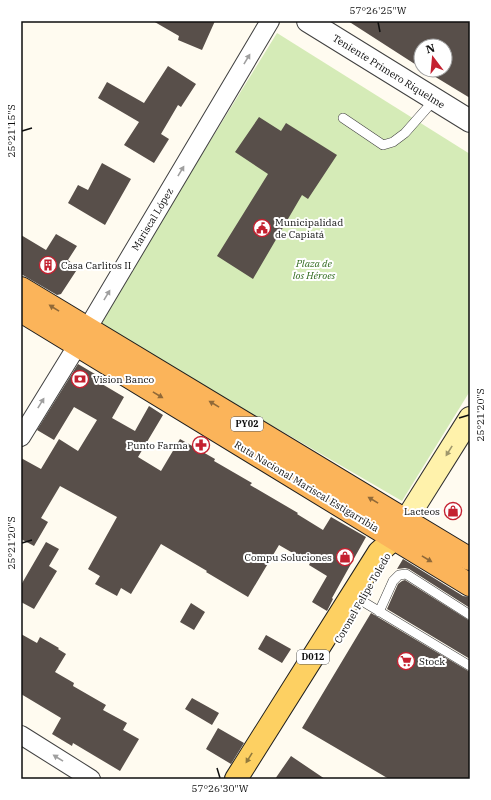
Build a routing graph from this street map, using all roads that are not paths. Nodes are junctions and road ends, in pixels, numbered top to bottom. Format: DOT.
graph roads {
  1 [pos="270,21"];
  2 [pos="308,21"];
  3 [pos="435,99"];
  4 [pos="343,118"];
  5 [pos="470,121"];
  6 [pos="21,288"];
  7 [pos="21,311"];
  8 [pos="82,337"];
  9 [pos="470,418"];
  10 [pos="21,437"];
  11 [pos="406,520"];
  12 [pos="394,539"];
  13 [pos="470,559"];
  14 [pos="470,585"];
  15 [pos="371,606"];
  16 [pos="470,615"];
  17 [pos="470,666"];
  18 [pos="21,736"];
  19 [pos="91,779"];
  20 [pos="236,779"];
  21 [pos="253,779"];
  8 -- 1 [label="street, Mariscal López, one-way"];
  2 -- 3 [label="street, Teniente Primero Riquelme"];
  3 -- 4 [label="lane"];
  3 -- 5 [label="street, Teniente Primero Riquelme"];
  8 -- 6 [label="highway, Ruta Nacional Mariscal Estigarribia / PY02, one-way"];
  7 -- 8 [label="highway, Ruta Nacional Mariscal Estigarribia / PY02"];
  10 -- 8 [label="street, Mariscal López, one-way"];
  11 -- 8 [label="highway, Ruta Nacional Mariscal Estigarribia / PY02, one-way"];
  8 -- 12 [label="highway, Ruta Nacional Mariscal Estigarribia / PY02, one-way"];
  9 -- 11 [label="main road, one-way"];
  11 -- 12 [label="main road"];
  11 -- 13 [label="highway, Ruta Nacional Mariscal Estigarribia / PY02"];
  12 -- 14 [label="highway, Ruta Nacional Mariscal Estigarribia / PY02, one-way"];
  12 -- 15 [label="main road, Coronel Felipe Toledo / D012"];
  12 -- 20 [label="main road, Coronel Felipe Toledo / D012, one-way"];
  15 -- 16 [label="lane"];
  15 -- 17 [label="lane"];
  15 -- 21 [label="main road, Coronel Felipe Toledo / D012"];
  19 -- 18 [label="street, one-way"];
}
